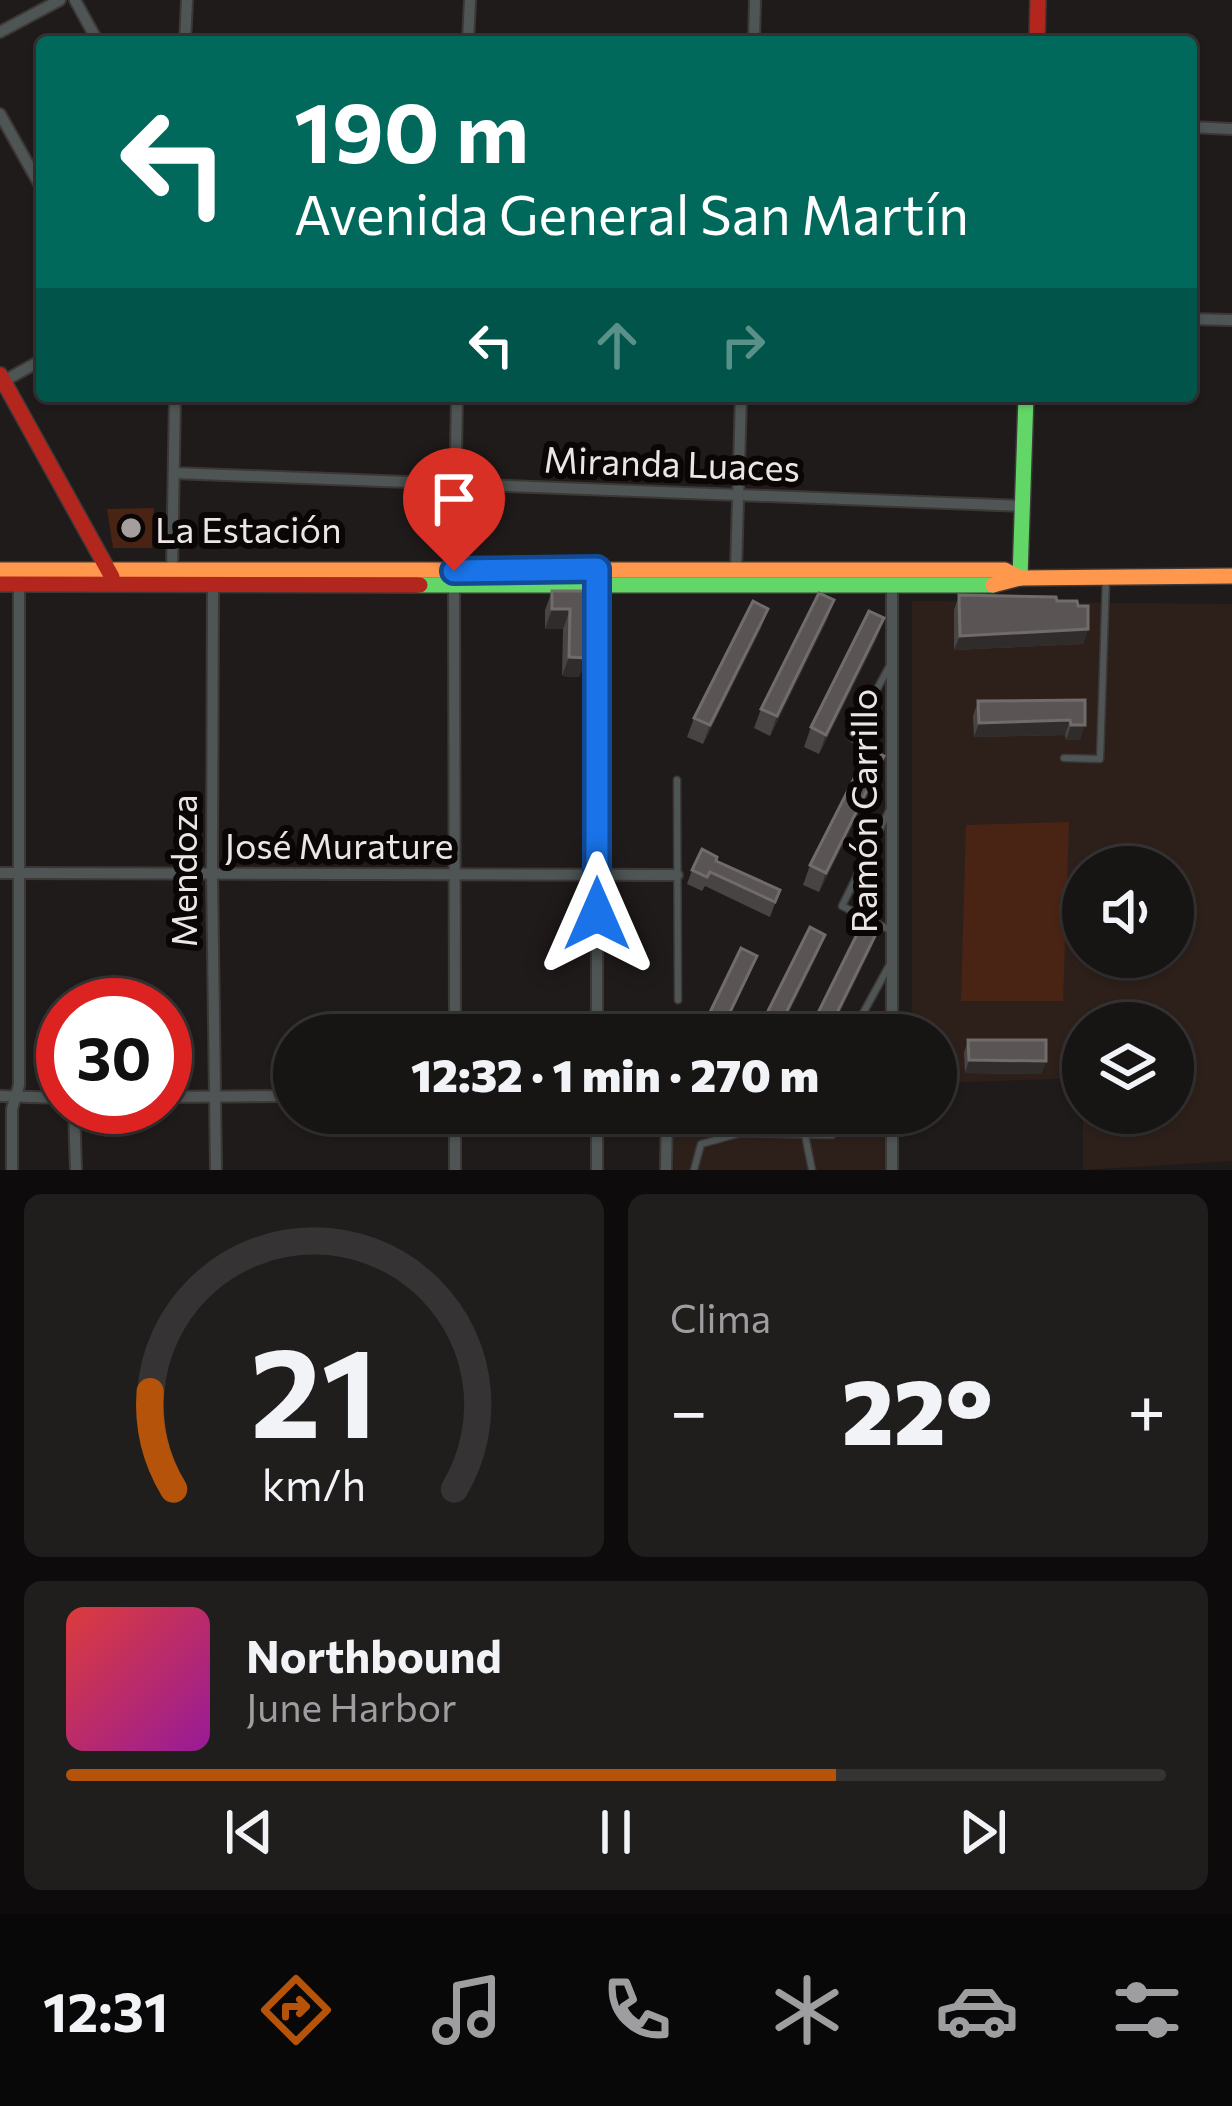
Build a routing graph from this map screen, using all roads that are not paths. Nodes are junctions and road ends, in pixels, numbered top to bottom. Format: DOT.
graph roads {
  1 [pos="60,0"];
  2 [pos="75,0"];
  3 [pos="187,0"];
  4 [pos="470,0"];
  5 [pos="755,0"];
  6 [pos="1038,0"];
  7 [pos="0,32"];
  8 [pos="95,36"];
  9 [pos="185,36"];
  10 [pos="468,36"];
  11 [pos="754,36"];
  12 [pos="1037,36"];
  13 [pos="0,114"];
  14 [pos="1197,127"];
  15 [pos="1232,129"];
  16 [pos="36,178"];
  17 [pos="1197,319"];
  18 [pos="1232,320"];
  19 [pos="36,363"];
  20 [pos="1,380"];
  21 [pos="175,402"];
  22 [pos="458,402"];
  23 [pos="741,402"];
  24 [pos="1026,402"];
  25 [pos="174,472"];
  26 [pos="457,484"];
  27 [pos="737,496"];
  28 [pos="1023,506"];
  29 [pos="0,570"];
  30 [pos="736,570"];
  31 [pos="172,571"];
  32 [pos="111,576"];
  33 [pos="1106,576"];
  34 [pos="1232,576"];
  35 [pos="597,577"];
  36 [pos="213,578"];
  37 [pos="454,578"];
  38 [pos="1020,578"];
  39 [pos="0,584"];
  40 [pos="19,584"];
  41 [pos="892,586"];
  42 [pos="891,662"];
  43 [pos="1064,758"];
  44 [pos="892,764"];
  45 [pos="677,780"];
  46 [pos="892,805"];
  47 [pos="0,873"];
  48 [pos="18,873"];
  49 [pos="212,874"];
  50 [pos="453,874"];
  51 [pos="597,874"];
  52 [pos="677,875"];
  53 [pos="892,932"];
  54 [pos="892,961"];
  55 [pos="678,1000"];
  56 [pos="455,1014"];
  57 [pos="597,1014"];
  58 [pos="863,1014"];
  59 [pos="892,1014"];
  60 [pos="0,1096"];
  61 [pos="16,1096"];
  62 [pos="192,1096"];
  63 [pos="214,1096"];
  64 [pos="273,1096"];
  65 [pos="36,1097"];
  66 [pos="75,1134"];
  67 [pos="455,1134"];
  68 [pos="597,1134"];
  69 [pos="667,1134"];
  70 [pos="743,1134"];
  71 [pos="788,1134"];
  72 [pos="892,1134"];
  73 [pos="805,1135"];
  74 [pos="832,1135"];
  75 [pos="12,1170"];
  76 [pos="76,1170"];
  77 [pos="216,1170"];
  78 [pos="455,1170"];
  79 [pos="597,1170"];
  80 [pos="666,1170"];
  81 [pos="694,1170"];
  82 [pos="812,1170"];
  83 [pos="892,1170"];
  1 -- 7 [label="street"];
  2 -- 8 [label="street"];
  3 -- 9 [label="street"];
  4 -- 10 [label="street"];
  5 -- 11 [label="street"];
  6 -- 12 [label="main road"];
  13 -- 16 [label="street"];
  14 -- 15 [label="street"];
  17 -- 18 [label="street"];
  19 -- 20 [label="street"];
  20 -- 32 [label="main road"];
  21 -- 25 [label="street"];
  22 -- 26 [label="street"];
  23 -- 27 [label="street"];
  24 -- 28 [label="main road"];
  25 -- 26 [label="street, Miranda Luaces"];
  25 -- 31 [label="street"];
  26 -- 27 [label="street, Miranda Luaces"];
  26 -- 37 [label="street"];
  27 -- 28 [label="street, Miranda Luaces"];
  27 -- 30 [label="street"];
  28 -- 38 [label="main road"];
  29 -- 32 [label="main road"];
  30 -- 35 [label="main road"];
  30 -- 38 [label="main road"];
  31 -- 32 [label="main road"];
  31 -- 36 [label="main road"];
  32 -- 36 [label="main road"];
  32 -- 40 [label="main road"];
  33 -- 34 [label="main road"];
  33 -- 38 [label="main road"];
  33 -- 43 [label="lane"];
  35 -- 37 [label="main road"];
  35 -- 41 [label="main road"];
  35 -- 51 [label="street"];
  36 -- 37 [label="main road"];
  36 -- 49 [label="street, Mendoza"];
  37 -- 50 [label="street"];
  38 -- 41 [label="main road"];
  39 -- 40 [label="main road"];
  40 -- 48 [label="street"];
  41 -- 42 [label="street, Ramón Carrillo"];
  42 -- 44 [label="street, Ramón Carrillo"];
  42 -- 44 [label="lane"];
  44 -- 46 [label="street, Ramón Carrillo"];
  45 -- 52 [label="lane"];
  46 -- 53 [label="street, Ramón Carrillo"];
  46 -- 53 [label="lane"];
  47 -- 48 [label="street, José Murature"];
  48 -- 49 [label="street, José Murature"];
  48 -- 61 [label="street"];
  49 -- 50 [label="street, José Murature"];
  49 -- 63 [label="street, Mendoza"];
  50 -- 51 [label="street, José Murature"];
  50 -- 56 [label="street"];
  51 -- 52 [label="street, José Murature"];
  51 -- 57 [label="street"];
  52 -- 55 [label="lane"];
  53 -- 54 [label="street, Ramón Carrillo"];
  54 -- 58 [label="lane"];
  54 -- 59 [label="street, Ramón Carrillo"];
  60 -- 61 [label="street"];
  61 -- 65 [label="street"];
  61 -- 75 [label="street"];
  62 -- 63 [label="street"];
  63 -- 64 [label="street"];
  63 -- 77 [label="street, Mendoza"];
  66 -- 76 [label="street"];
  67 -- 78 [label="street"];
  68 -- 79 [label="street"];
  69 -- 80 [label="street"];
  70 -- 81 [label="lane"];
  71 -- 73 [label="lane"];
  72 -- 83 [label="street"];
  73 -- 74 [label="lane"];
  73 -- 82 [label="lane"];
}
